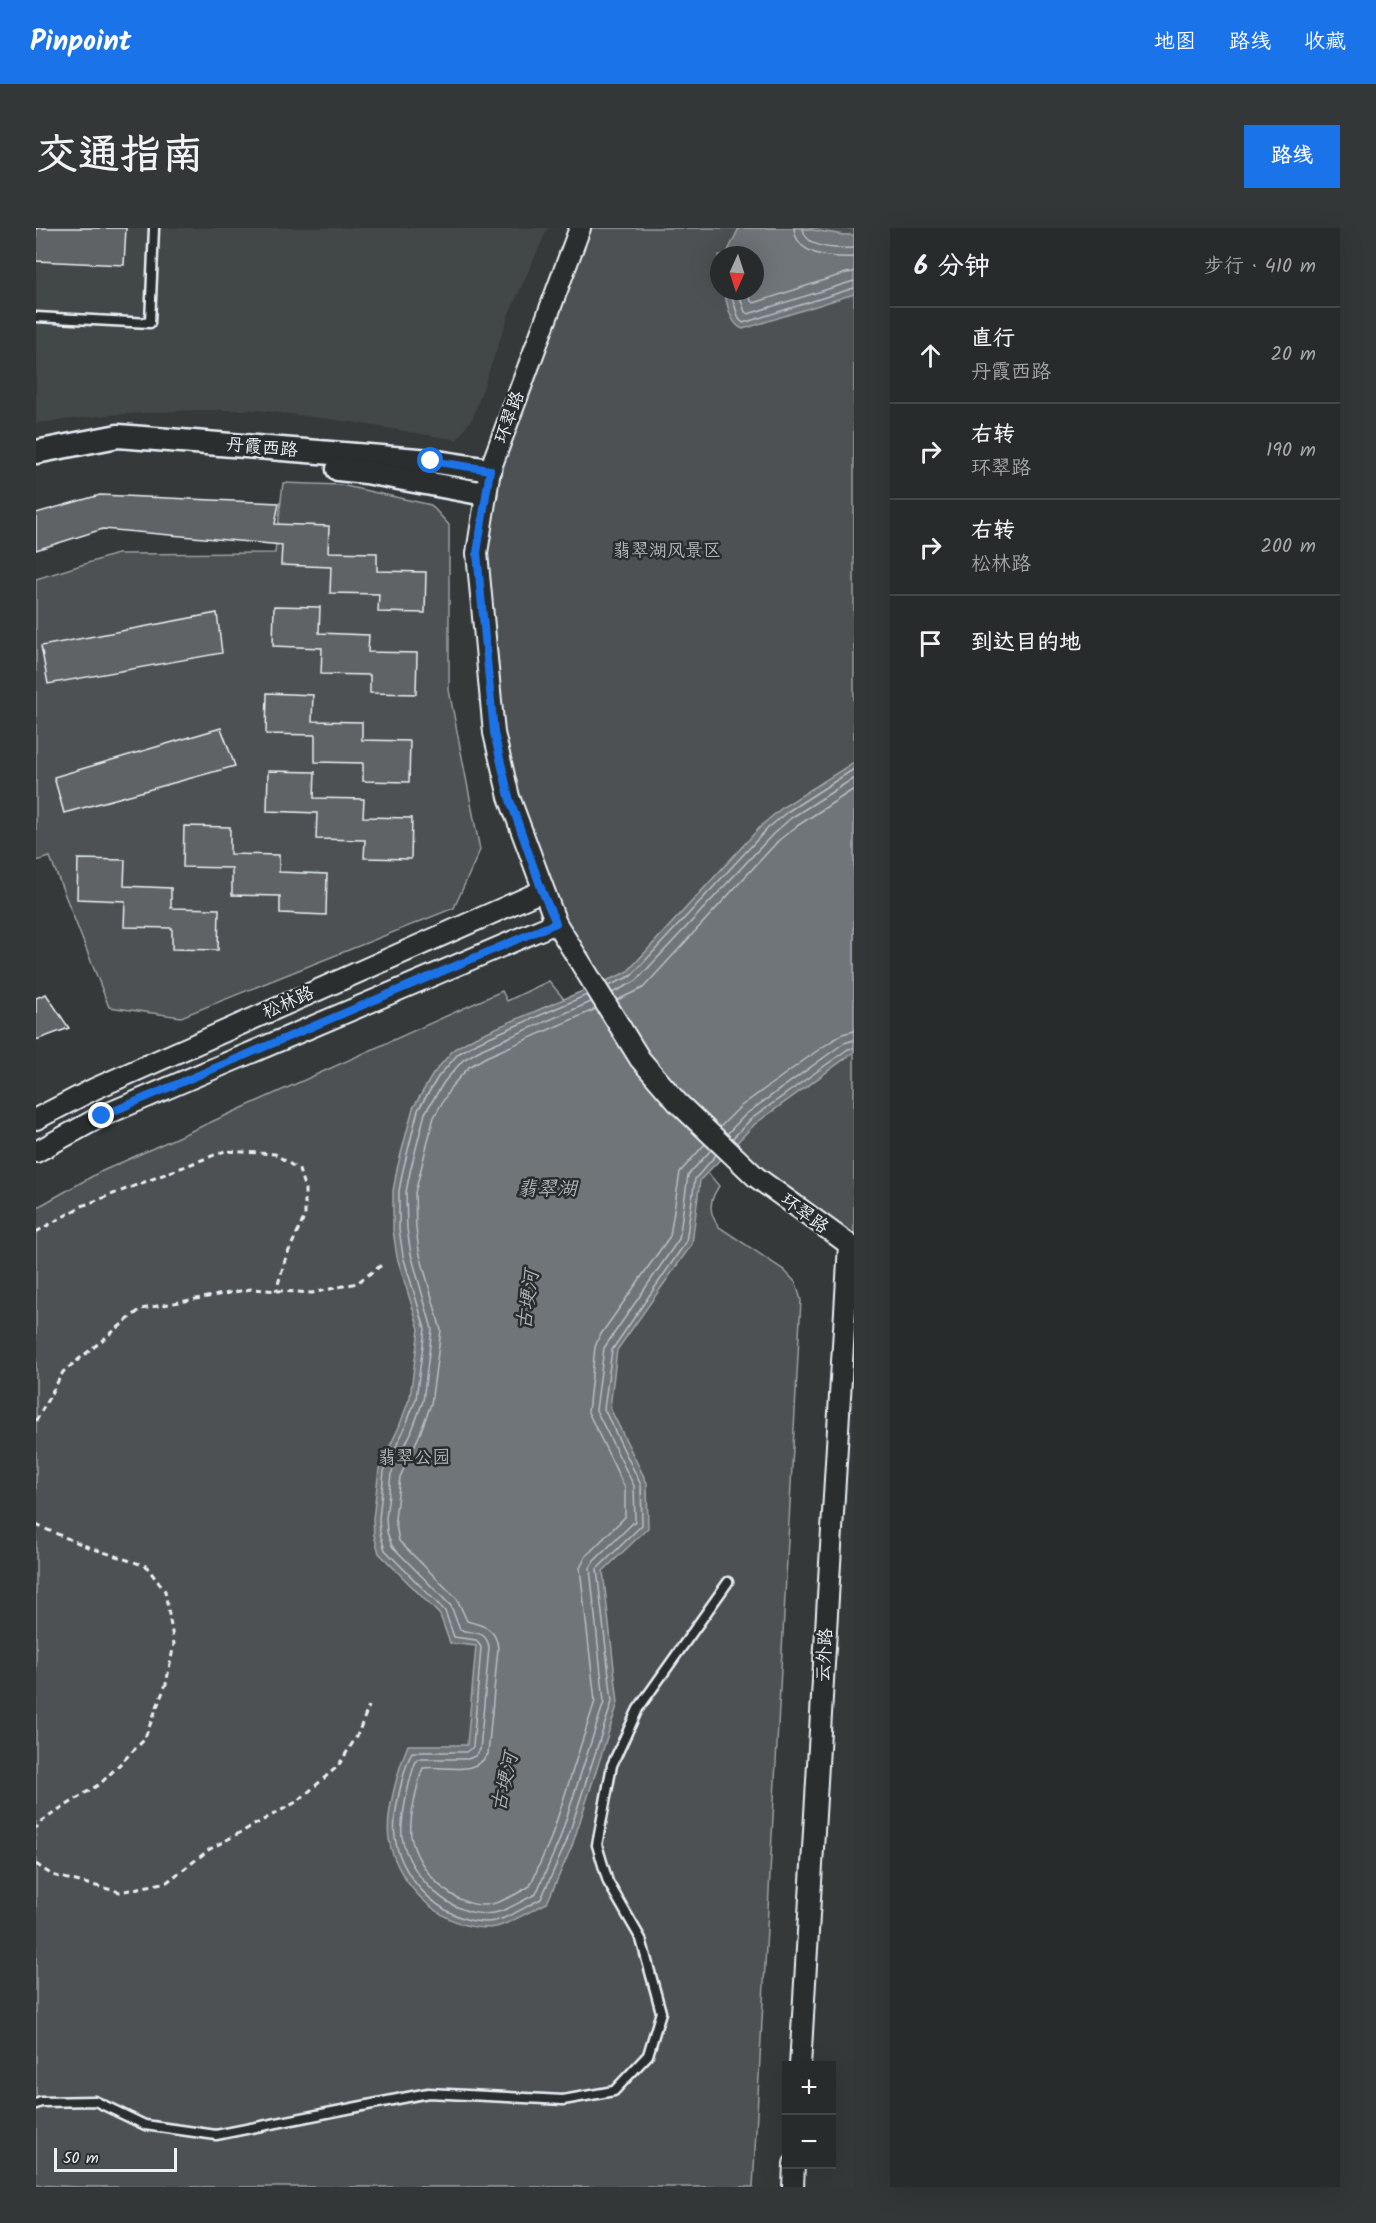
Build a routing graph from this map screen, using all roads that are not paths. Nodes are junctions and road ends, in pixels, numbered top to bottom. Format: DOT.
graph roads {
  1 [pos="154,228"];
  2 [pos="580,228"];
  3 [pos="36,317"];
  4 [pos="36,452"];
  5 [pos="36,464"];
  6 [pos="490,470"];
  7 [pos="485,494"];
  8 [pos="542,891"];
  9 [pos="556,923"];
  10 [pos="36,1119"];
  11 [pos="36,1152"];
  12 [pos="851,1247"];
  13 [pos="728,1582"];
  14 [pos="800,2061"];
  15 [pos="36,2104"];
  16 [pos="794,2169"];
  17 [pos="793,2187"];
  1 -- 3 [label="lane"];
  2 -- 6 [label="street, 环翠路"];
  4 -- 6 [label="main road, 丹霞西路"];
  5 -- 7 [label="main road, 丹霞西路"];
  6 -- 7 [label="street, 环翠路"];
  7 -- 8 [label="street, 环翠路"];
  8 -- 9 [label="street, 环翠路"];
  8 -- 10 [label="street, 松林路"];
  9 -- 11 [label="street, 松林路"];
  9 -- 12 [label="street, 环翠路"];
  12 -- 14 [label="street, 云外路"];
  13 -- 15 [label="lane"];
  16 -- 17 [label="street"];
}
